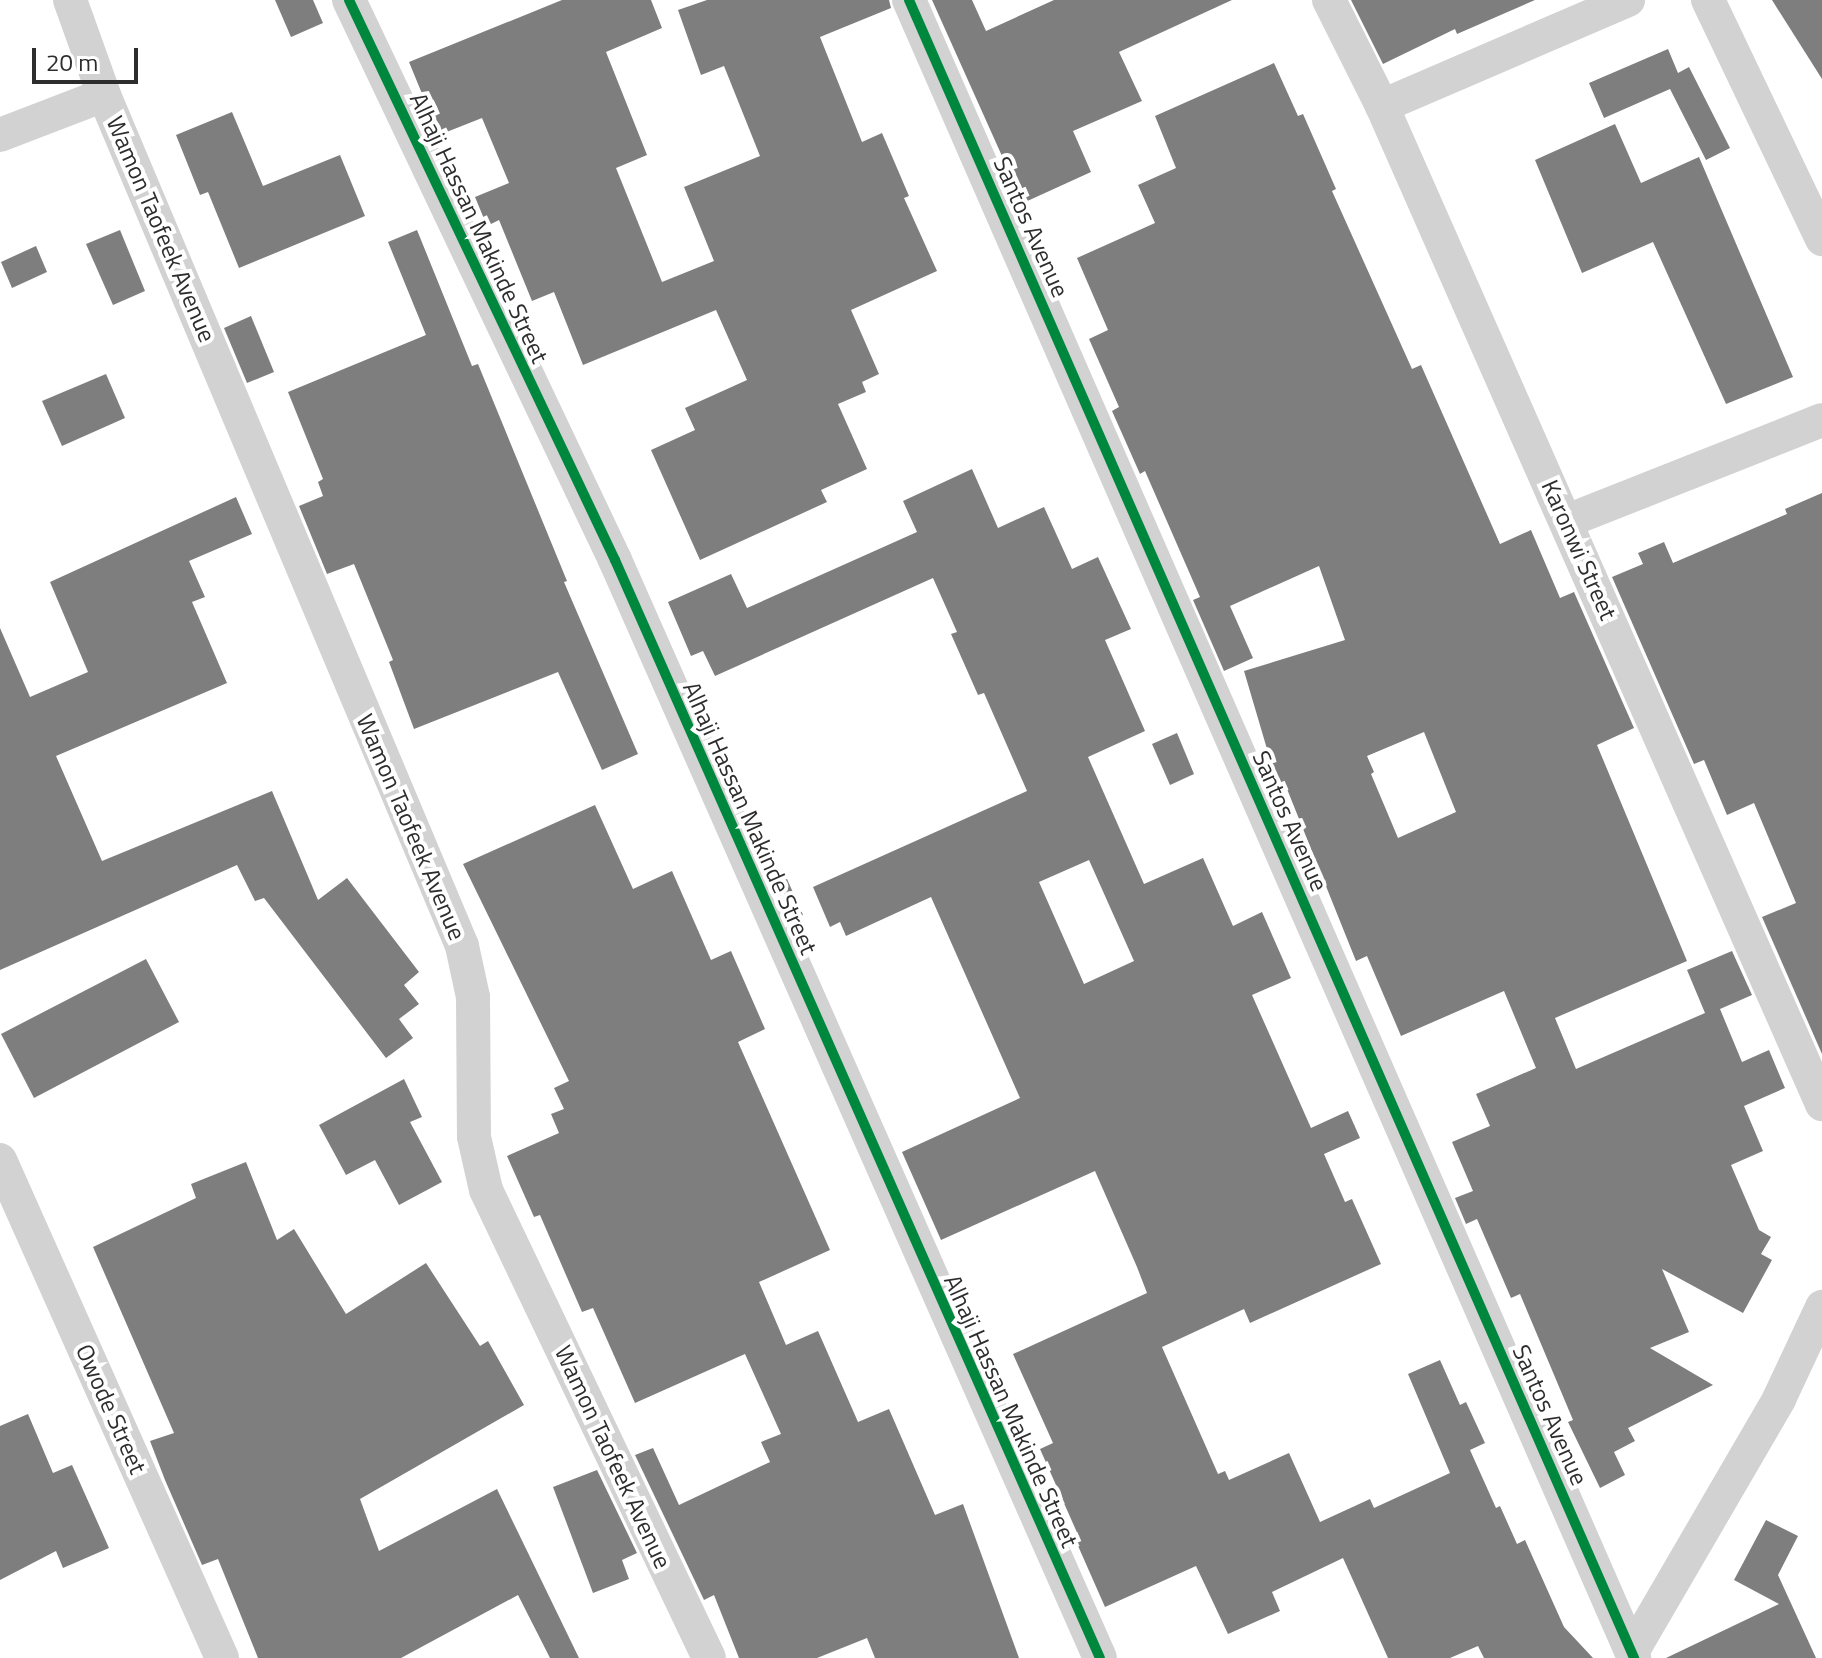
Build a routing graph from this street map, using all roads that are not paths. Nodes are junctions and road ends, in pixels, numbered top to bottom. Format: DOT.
graph roads {
  1 [pos="70,0"];
  2 [pos="909,0"];
  3 [pos="1329,0"];
  4 [pos="1628,0"];
  5 [pos="1708,0"];
  6 [pos="353,1"];
  7 [pos="104,95"];
  8 [pos="1382,106"];
  9 [pos="0,135"];
  10 [pos="1822,239"];
  11 [pos="1822,420"];
  12 [pos="1567,521"];
  13 [pos="1822,1104"];
  14 [pos="0,1160"];
  15 [pos="1822,1307"];
  16 [pos="1633,1655"];
  17 [pos="222,1658"];
  18 [pos="709,1658"];
  19 [pos="1100,1658"];
  1 -- 7 [label="street, Wamon Taofeek Avenue"];
  2 -- 16 [label="street, Santos Avenue"];
  3 -- 8 [label="street, Karonwi Street"];
  4 -- 8 [label="street"];
  5 -- 10 [label="street"];
  6 -- 19 [label="street, Alhaji Hassan Makinde Street"];
  7 -- 9 [label="street"];
  7 -- 18 [label="street, Wamon Taofeek Avenue"];
  8 -- 12 [label="street, Karonwi Street"];
  11 -- 12 [label="street"];
  12 -- 13 [label="street, Karonwi Street"];
  14 -- 17 [label="street, Owode Street"];
  15 -- 16 [label="street"];
}
